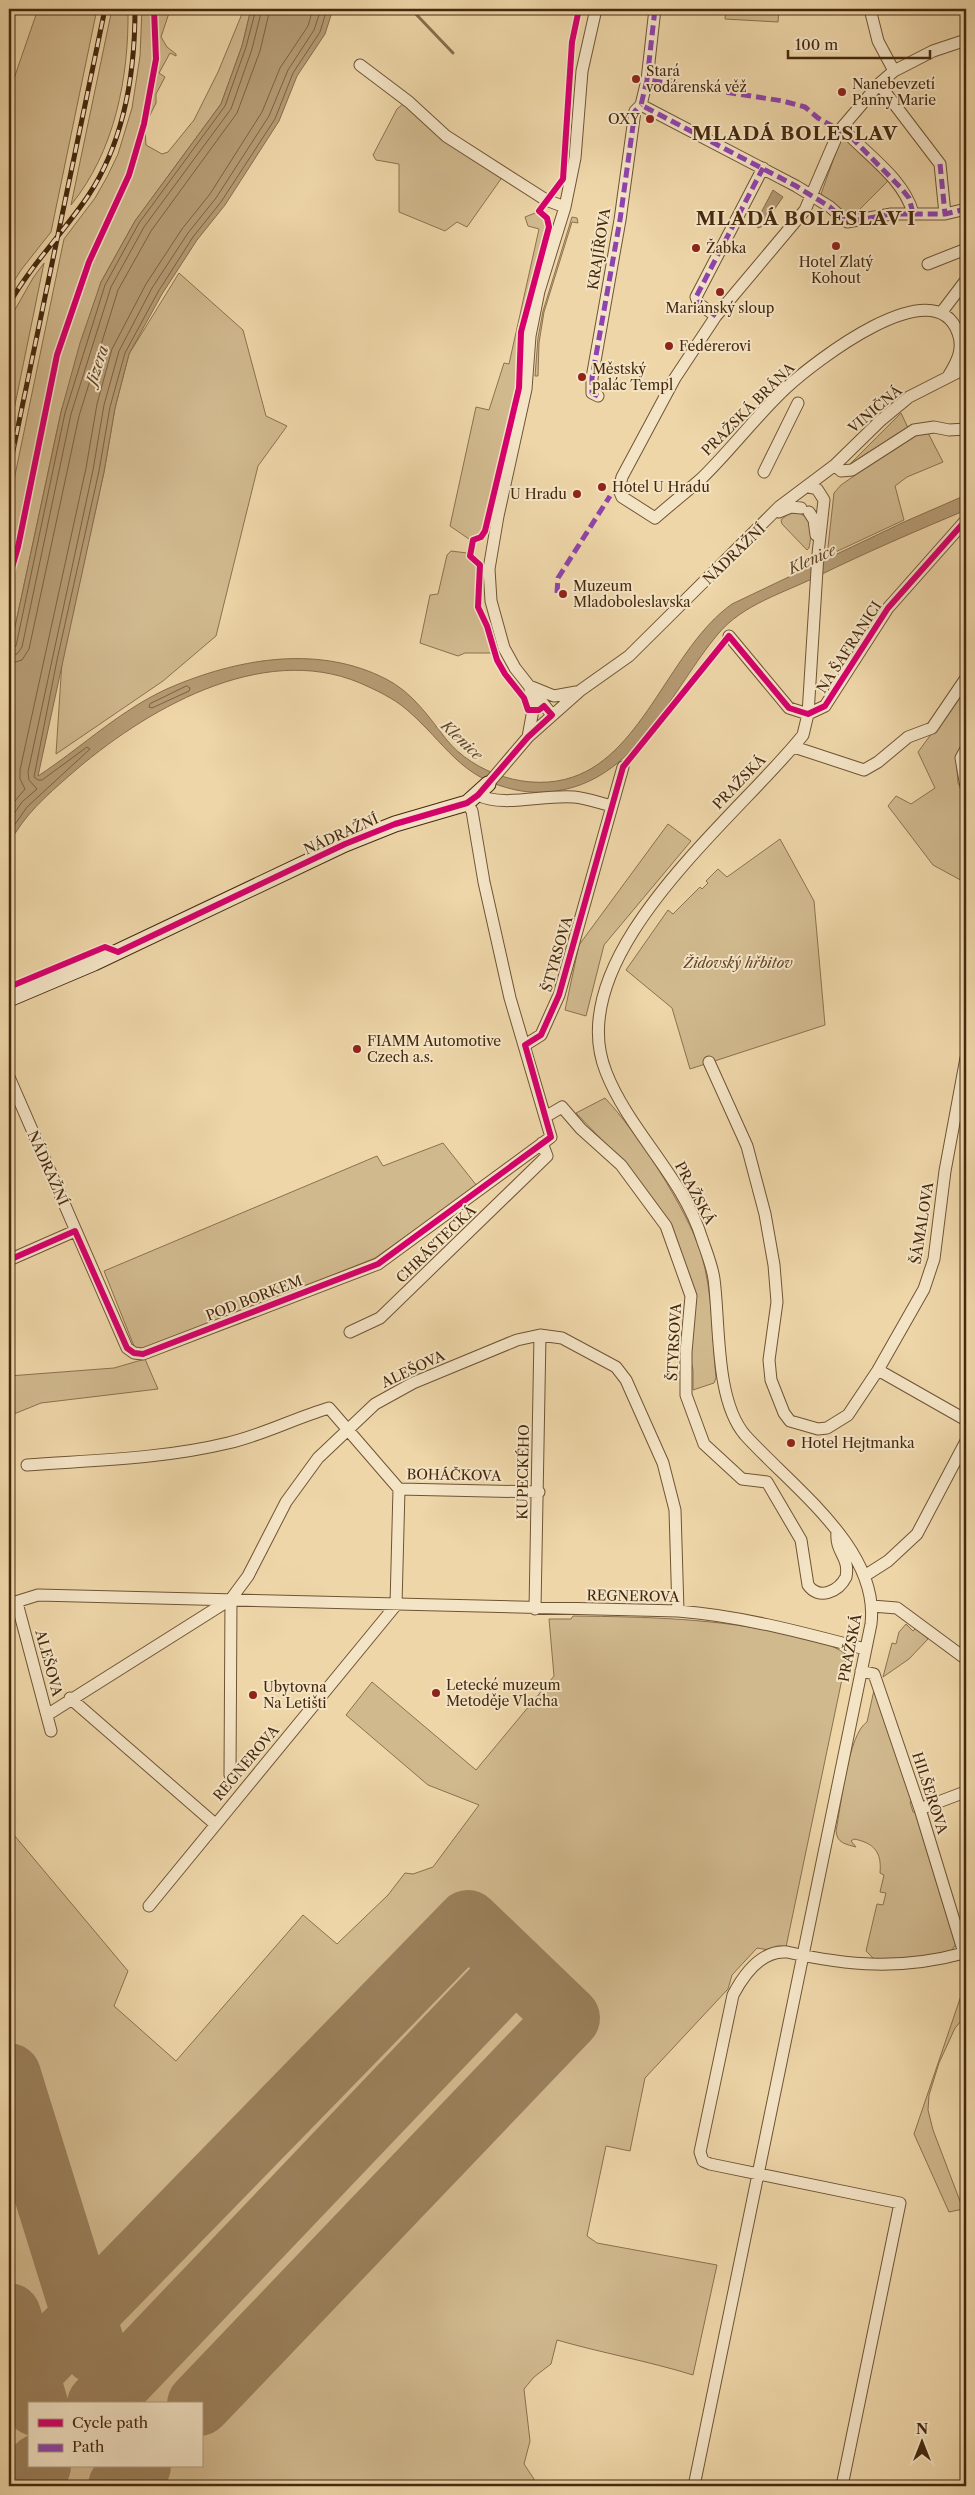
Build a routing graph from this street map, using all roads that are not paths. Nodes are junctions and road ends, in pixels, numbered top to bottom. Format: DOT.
graph roads {
  1 [pos="596,9"];
  2 [pos="655,9"];
  3 [pos="870,9"];
  4 [pos="966,40"];
  5 [pos="360,65"];
  6 [pos="894,71"];
  7 [pos="647,80"];
  8 [pos="879,84"];
  9 [pos="671,85"];
  10 [pos="641,105"];
  11 [pos="839,131"];
  12 [pos="763,168"];
  13 [pos="813,196"];
  14 [pos="565,207"];
  15 [pos="966,210"];
  16 [pos="913,213"];
  17 [pos="945,214"];
  18 [pos="966,249"];
  19 [pos="928,264"];
  20 [pos="966,280"];
  21 [pos="940,313"];
  22 [pos="716,316"];
  23 [pos="962,329"];
  24 [pos="966,368"];
  25 [pos="949,375"];
  26 [pos="598,396"];
  27 [pos="798,404"];
  28 [pos="966,429"];
  29 [pos="835,466"];
  30 [pos="764,472"];
  31 [pos="804,490"];
  32 [pos="823,500"];
  33 [pos="805,510"];
  34 [pos="774,515"];
  35 [pos="966,520"];
  36 [pos="818,554"];
  37 [pos="729,636"];
  38 [pos="966,678"];
  39 [pos="528,685"];
  40 [pos="581,690"];
  41 [pos="808,714"];
  42 [pos="552,715"];
  43 [pos="528,738"];
  44 [pos="794,747"];
  45 [pos="966,749"];
  46 [pos="623,767"];
  47 [pos="966,787"];
  48 [pos="478,794"];
  49 [pos="612,806"];
  50 [pos="9,999"];
  51 [pos="525,1045"];
  52 [pos="966,1058"];
  53 [pos="709,1062"];
  54 [pos="9,1078"];
  55 [pos="545,1116"];
  56 [pos="546,1140"];
  57 [pos="76,1231"];
  58 [pos="9,1260"];
  59 [pos="350,1332"];
  60 [pos="540,1335"];
  61 [pos="878,1370"];
  62 [pos="966,1420"];
  63 [pos="346,1430"];
  64 [pos="966,1441"];
  65 [pos="27,1465"];
  66 [pos="399,1489"];
  67 [pos="538,1492"];
  68 [pos="837,1532"];
  69 [pos="866,1575"];
  70 [pos="231,1599"];
  71 [pos="13,1603"];
  72 [pos="396,1605"];
  73 [pos="872,1606"];
  74 [pos="535,1609"];
  75 [pos="678,1611"];
  76 [pos="865,1649"];
  77 [pos="966,1659"];
  78 [pos="861,1671"];
  79 [pos="70,1698"];
  80 [pos="47,1715"];
  81 [pos="50,1731"];
  82 [pos="230,1775"];
  83 [pos="965,1794"];
  84 [pos="920,1809"];
  85 [pos="215,1824"];
  86 [pos="149,1906"];
  87 [pos="963,1939"];
  88 [pos="803,1960"];
  89 [pos="758,2175"];
  90 [pos="694,2486"];
  91 [pos="842,2486"];
  1 -- 14 [label="street"];
  2 -- 7 [label="street"];
  3 -- 6 [label="street"];
  4 -- 6 [label="street"];
  5 -- 14 [label="street"];
  6 -- 8 [label="street"];
  7 -- 9 [label="street"];
  7 -- 10 [label="street"];
  8 -- 11 [label="street"];
  8 -- 17 [label="street"];
  10 -- 12 [label="street"];
  10 -- 26 [label="street, KRAJÍŘOVA"];
  11 -- 13 [label="street"];
  11 -- 16 [label="street"];
  12 -- 13 [label="street"];
  12 -- 22 [label="street"];
  13 -- 16 [label="street"];
  13 -- 22 [label="street"];
  14 -- 39 [label="street"];
  15 -- 17 [label="street"];
  16 -- 17 [label="street"];
  18 -- 19 [label="street"];
  20 -- 21 [label="street"];
  21 -- 22 [label="street, PRAŽSKÁ BRÁNA"];
  21 -- 23 [label="street"];
  23 -- 25 [label="street"];
  24 -- 25 [label="street, VINIČNÁ"];
  25 -- 29 [label="street, VINIČNÁ"];
  27 -- 30 [label="street"];
  28 -- 29 [label="street"];
  29 -- 31 [label="street, VINIČNÁ"];
  29 -- 32 [label="street, VINIČNÁ"];
  31 -- 32 [label="street"];
  31 -- 33 [label="street"];
  31 -- 34 [label="street, NÁDRAŽNÍ"];
  32 -- 33 [label="street"];
  32 -- 36 [label="street, PRAŽSKÁ"];
  33 -- 34 [label="street, NÁDRAŽNÍ"];
  33 -- 36 [label="street, PRAŽSKÁ"];
  34 -- 40 [label="street, NÁDRAŽNÍ"];
  35 -- 41 [label="street, NA ŠAFRANICI"];
  36 -- 41 [label="street, PRAŽSKÁ"];
  37 -- 41 [label="street"];
  38 -- 44 [label="street"];
  39 -- 40 [label="street"];
  39 -- 42 [label="street"];
  39 -- 43 [label="street"];
  40 -- 42 [label="street, NÁDRAŽNÍ"];
  41 -- 44 [label="street, PRAŽSKÁ"];
  42 -- 43 [label="street, NÁDRAŽNÍ"];
  43 -- 48 [label="street, NÁDRAŽNÍ"];
  44 -- 68 [label="street, PRAŽSKÁ"];
  45 -- 47 [label="street"];
  46 -- 49 [label="street, ŠTYRSOVA"];
  48 -- 49 [label="street"];
  48 -- 50 [label="street, NÁDRAŽNÍ"];
  48 -- 51 [label="street"];
  49 -- 51 [label="street, ŠTYRSOVA"];
  51 -- 55 [label="street"];
  52 -- 61 [label="street, ŠÁMALOVA"];
  53 -- 61 [label="street, ŠÁMALOVA"];
  54 -- 57 [label="street, NÁDRAŽNÍ"];
  55 -- 56 [label="street"];
  55 -- 68 [label="street, ŠTYRSOVA"];
  56 -- 57 [label="street, POD BORKEM"];
  56 -- 59 [label="street, CHRÁSTECKÁ"];
  57 -- 58 [label="street"];
  60 -- 63 [label="street, ALEŠOVA"];
  60 -- 67 [label="street, KUPECKÉHO"];
  60 -- 75 [label="street, ALEŠOVA"];
  61 -- 62 [label="street"];
  63 -- 65 [label="street, BOHÁČKOVA"];
  63 -- 66 [label="street, BOHÁČKOVA"];
  63 -- 70 [label="street, ALEŠOVA"];
  64 -- 69 [label="street"];
  66 -- 67 [label="street, BOHÁČKOVA"];
  66 -- 72 [label="street, BOHÁČKOVA"];
  67 -- 74 [label="street, KUPECKÉHO"];
  68 -- 69 [label="street, PRAŽSKÁ"];
  69 -- 73 [label="street, PRAŽSKÁ"];
  70 -- 71 [label="street, REGNEROVA"];
  70 -- 72 [label="street, REGNEROVA"];
  70 -- 79 [label="street"];
  70 -- 82 [label="street"];
  71 -- 80 [label="street, ALEŠOVA"];
  72 -- 74 [label="street, REGNEROVA"];
  72 -- 85 [label="street, REGNEROVA"];
  73 -- 76 [label="street, PRAŽSKÁ"];
  73 -- 77 [label="street"];
  74 -- 75 [label="street, REGNEROVA"];
  75 -- 76 [label="street, REGNEROVA"];
  76 -- 78 [label="street, PRAŽSKÁ"];
  78 -- 84 [label="street, HILŠEROVA"];
  78 -- 88 [label="street, PRAŽSKÁ"];
  79 -- 80 [label="street"];
  79 -- 85 [label="street, REGNEROVA"];
  80 -- 81 [label="street, ALEŠOVA"];
  83 -- 84 [label="street"];
  84 -- 87 [label="street, HILŠEROVA"];
  85 -- 86 [label="street, REGNEROVA"];
  87 -- 88 [label="street, HILŠEROVA"];
  88 -- 89 [label="street, PRAŽSKÁ"];
  88 -- 89 [label="street"];
  89 -- 90 [label="street, PRAŽSKÁ"];
  89 -- 91 [label="street"];
}
